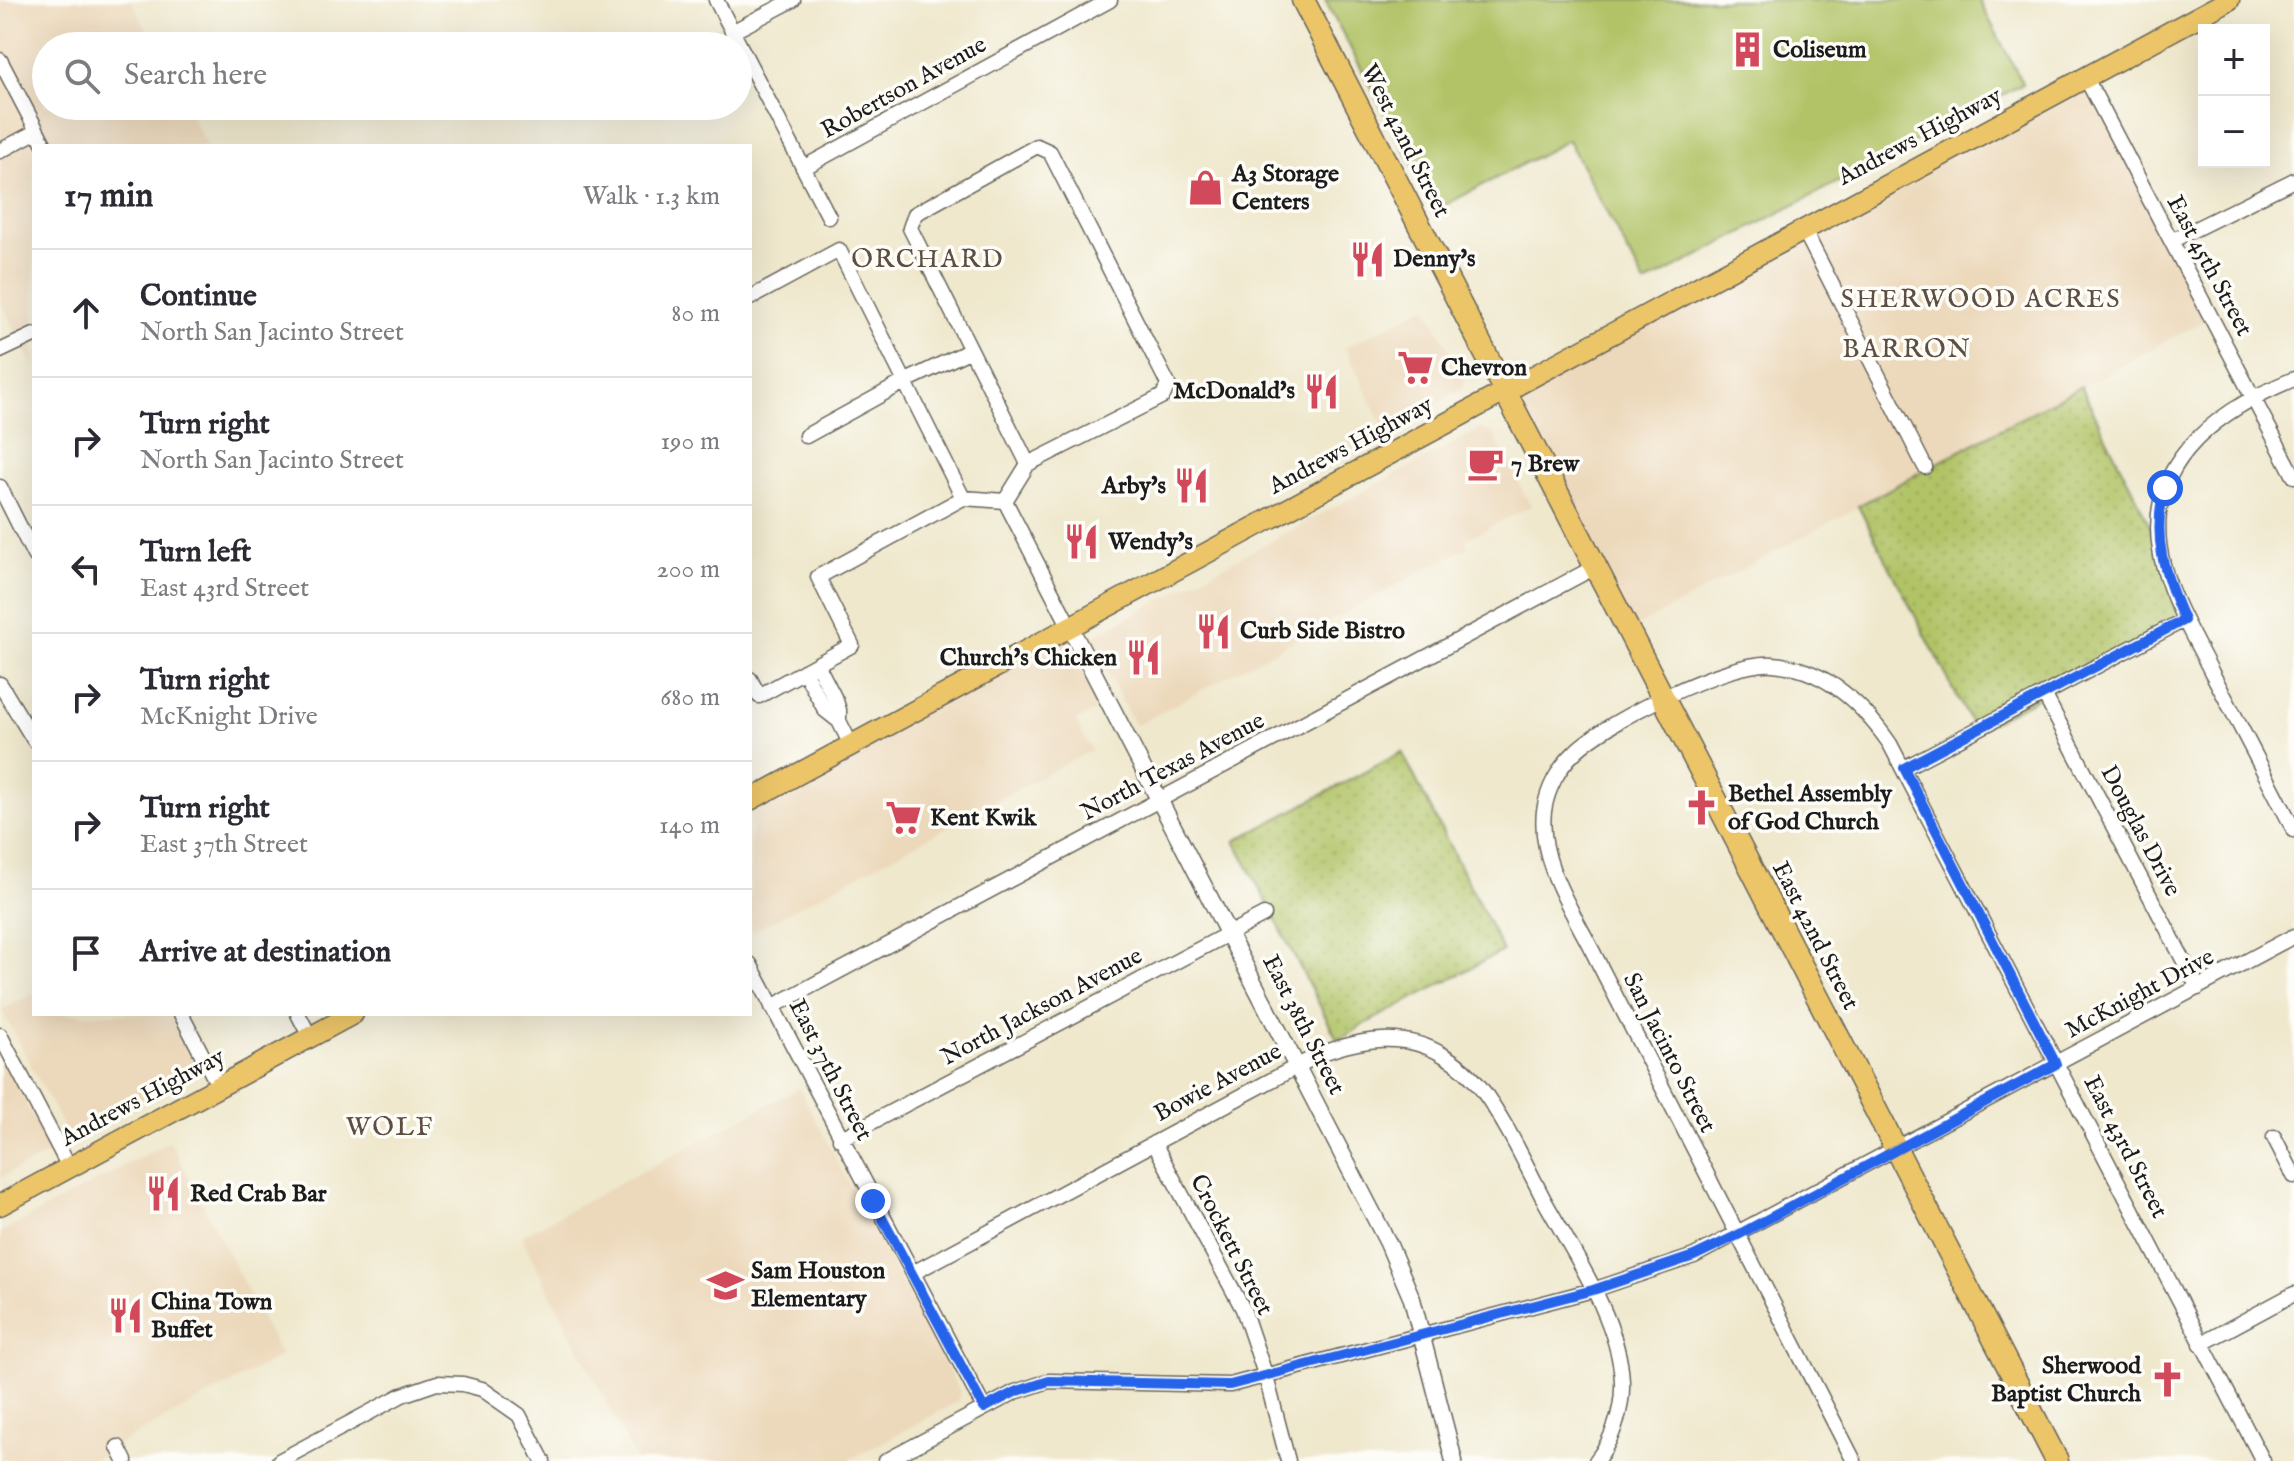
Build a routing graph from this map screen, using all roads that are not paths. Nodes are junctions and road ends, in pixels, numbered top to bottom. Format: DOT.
graph roads {
  1 [pos="716,0"];
  2 [pos="793,0"];
  3 [pos="1110,0"];
  4 [pos="1303,0"];
  5 [pos="2229,0"];
  6 [pos="732,32"];
  7 [pos="0,60"];
  8 [pos="752,70"];
  9 [pos="2086,78"];
  10 [pos="37,131"];
  11 [pos="44,144"];
  12 [pos="0,151"];
  13 [pos="803,168"];
  14 [pos="2294,180"];
  15 [pos="829,217"];
  16 [pos="1804,230"];
  17 [pos="2171,241"];
  18 [pos="752,297"];
  19 [pos="32,336"];
  20 [pos="971,350"];
  21 [pos="0,351"];
  22 [pos="2294,379"];
  23 [pos="904,382"];
  24 [pos="1505,391"];
  25 [pos="2254,399"];
  26 [pos="806,436"];
  27 [pos="1028,464"];
  28 [pos="1925,467"];
  29 [pos="2294,476"];
  30 [pos="0,487"];
  31 [pos="963,498"];
  32 [pos="1005,501"];
  33 [pos="15,517"];
  34 [pos="0,524"];
  35 [pos="32,551"];
  36 [pos="1595,567"];
  37 [pos="2184,620"];
  38 [pos="1070,627"];
  39 [pos="810,668"];
  40 [pos="752,683"];
  41 [pos="0,684"];
  42 [pos="2044,694"];
  43 [pos="1664,699"];
  44 [pos="32,737"];
  45 [pos="851,745"];
  46 [pos="1904,768"];
  47 [pos="752,799"];
  48 [pos="1160,800"];
  49 [pos="2294,830"];
  50 [pos="1264,915"];
  51 [pos="1229,934"];
  52 [pos="2294,936"];
  53 [pos="752,968"];
  54 [pos="2198,988"];
  55 [pos="772,1007"];
  56 [pos="182,1016"];
  57 [pos="299,1016"];
  58 [pos="349,1016"];
  59 [pos="0,1035"];
  60 [pos="310,1037"];
  61 [pos="2056,1064"];
  62 [pos="1297,1066"];
  63 [pos="219,1087"];
  64 [pos="2274,1137"];
  65 [pos="840,1139"];
  66 [pos="1154,1143"];
  67 [pos="1896,1149"];
  68 [pos="69,1167"];
  69 [pos="2294,1176"];
  70 [pos="0,1205"];
  71 [pos="1738,1235"];
  72 [pos="913,1273"];
  73 [pos="1593,1290"];
  74 [pos="2294,1294"];
  75 [pos="1422,1336"];
  76 [pos="2201,1344"];
  77 [pos="1266,1377"];
  78 [pos="984,1408"];
  79 [pos="279,1461"];
  80 [pos="543,1461"];
  81 [pos="886,1461"];
  82 [pos="1288,1461"];
  83 [pos="1454,1461"];
  84 [pos="1596,1461"];
  85 [pos="1854,1461"];
  86 [pos="2057,1461"];
  87 [pos="2263,1461"];
  1 -- 6 [label="street"];
  2 -- 6 [label="street"];
  3 -- 13 [label="street, Robertson Avenue"];
  4 -- 24 [label="highway, West 42nd Street"];
  5 -- 9 [label="main road, Andrews Highway"];
  7 -- 10 [label="street"];
  8 -- 13 [label="street"];
  9 -- 16 [label="main road, Andrews Highway"];
  9 -- 17 [label="street, East 45th Street"];
  10 -- 11 [label="street"];
  10 -- 12 [label="street"];
  13 -- 15 [label="street"];
  14 -- 17 [label="street"];
  16 -- 24 [label="main road, Andrews Highway"];
  16 -- 28 [label="street"];
  17 -- 25 [label="street, East 45th Street"];
  18 -- 23 [label="street"];
  19 -- 21 [label="street"];
  20 -- 23 [label="street"];
  20 -- 27 [label="street"];
  20 -- 27 [label="street"];
  22 -- 25 [label="street"];
  23 -- 26 [label="street"];
  23 -- 31 [label="street"];
  24 -- 36 [label="highway, East 42nd Street"];
  24 -- 38 [label="main road, Andrews Highway"];
  25 -- 29 [label="street, East 45th Street"];
  25 -- 37 [label="street"];
  27 -- 32 [label="street"];
  30 -- 33 [label="street"];
  31 -- 32 [label="street"];
  31 -- 39 [label="street"];
  32 -- 38 [label="street"];
  33 -- 34 [label="street"];
  33 -- 35 [label="street"];
  36 -- 43 [label="highway, East 42nd Street"];
  36 -- 48 [label="street, North Texas Avenue"];
  37 -- 42 [label="street"];
  37 -- 49 [label="street"];
  38 -- 45 [label="main road, Andrews Highway"];
  38 -- 48 [label="street, East 38th Street"];
  39 -- 40 [label="street"];
  39 -- 45 [label="street"];
  41 -- 44 [label="street"];
  42 -- 46 [label="street"];
  42 -- 54 [label="street, Douglas Drive"];
  43 -- 46 [label="street, San Jacinto Street"];
  43 -- 67 [label="highway, East 42nd Street"];
  43 -- 71 [label="street, San Jacinto Street"];
  45 -- 47 [label="main road, Andrews Highway"];
  46 -- 61 [label="street, East 43rd Street"];
  48 -- 51 [label="street, East 38th Street"];
  48 -- 55 [label="street, North Texas Avenue"];
  50 -- 51 [label="street, North Jackson Avenue"];
  51 -- 62 [label="street, East 38th Street"];
  51 -- 65 [label="street, North Jackson Avenue"];
  52 -- 54 [label="street, McKnight Drive"];
  53 -- 55 [label="street, East 37th Street"];
  54 -- 61 [label="street, McKnight Drive"];
  55 -- 65 [label="street, East 37th Street"];
  56 -- 63 [label="street"];
  57 -- 60 [label="street"];
  58 -- 60 [label="main road, Andrews Highway"];
  59 -- 68 [label="street"];
  60 -- 63 [label="main road, Andrews Highway"];
  61 -- 67 [label="street, McKnight Drive"];
  61 -- 76 [label="street, East 43rd Street"];
  62 -- 66 [label="street, Bowie Avenue"];
  62 -- 73 [label="street, Bowie Avenue"];
  62 -- 75 [label="street, East 38th Street"];
  63 -- 68 [label="main road, Andrews Highway"];
  64 -- 69 [label="street"];
  65 -- 72 [label="street, East 37th Street"];
  66 -- 72 [label="street, Bowie Avenue"];
  66 -- 77 [label="street, Crockett Street"];
  67 -- 71 [label="street, McKnight Drive"];
  67 -- 86 [label="highway, East 42nd Street"];
  68 -- 70 [label="main road, Andrews Highway"];
  71 -- 73 [label="street, McKnight Drive"];
  71 -- 85 [label="street, San Jacinto Street"];
  72 -- 78 [label="street, East 37th Street"];
  73 -- 75 [label="street, McKnight Drive"];
  73 -- 84 [label="street, Bowie Avenue"];
  74 -- 76 [label="street"];
  75 -- 77 [label="street, McKnight Drive"];
  75 -- 83 [label="street, East 38th Street"];
  76 -- 87 [label="street, East 43rd Street"];
  77 -- 78 [label="street, McKnight Drive"];
  77 -- 82 [label="street, Crockett Street"];
  78 -- 81 [label="street, McKnight Drive"];
  79 -- 80 [label="street"];
}
